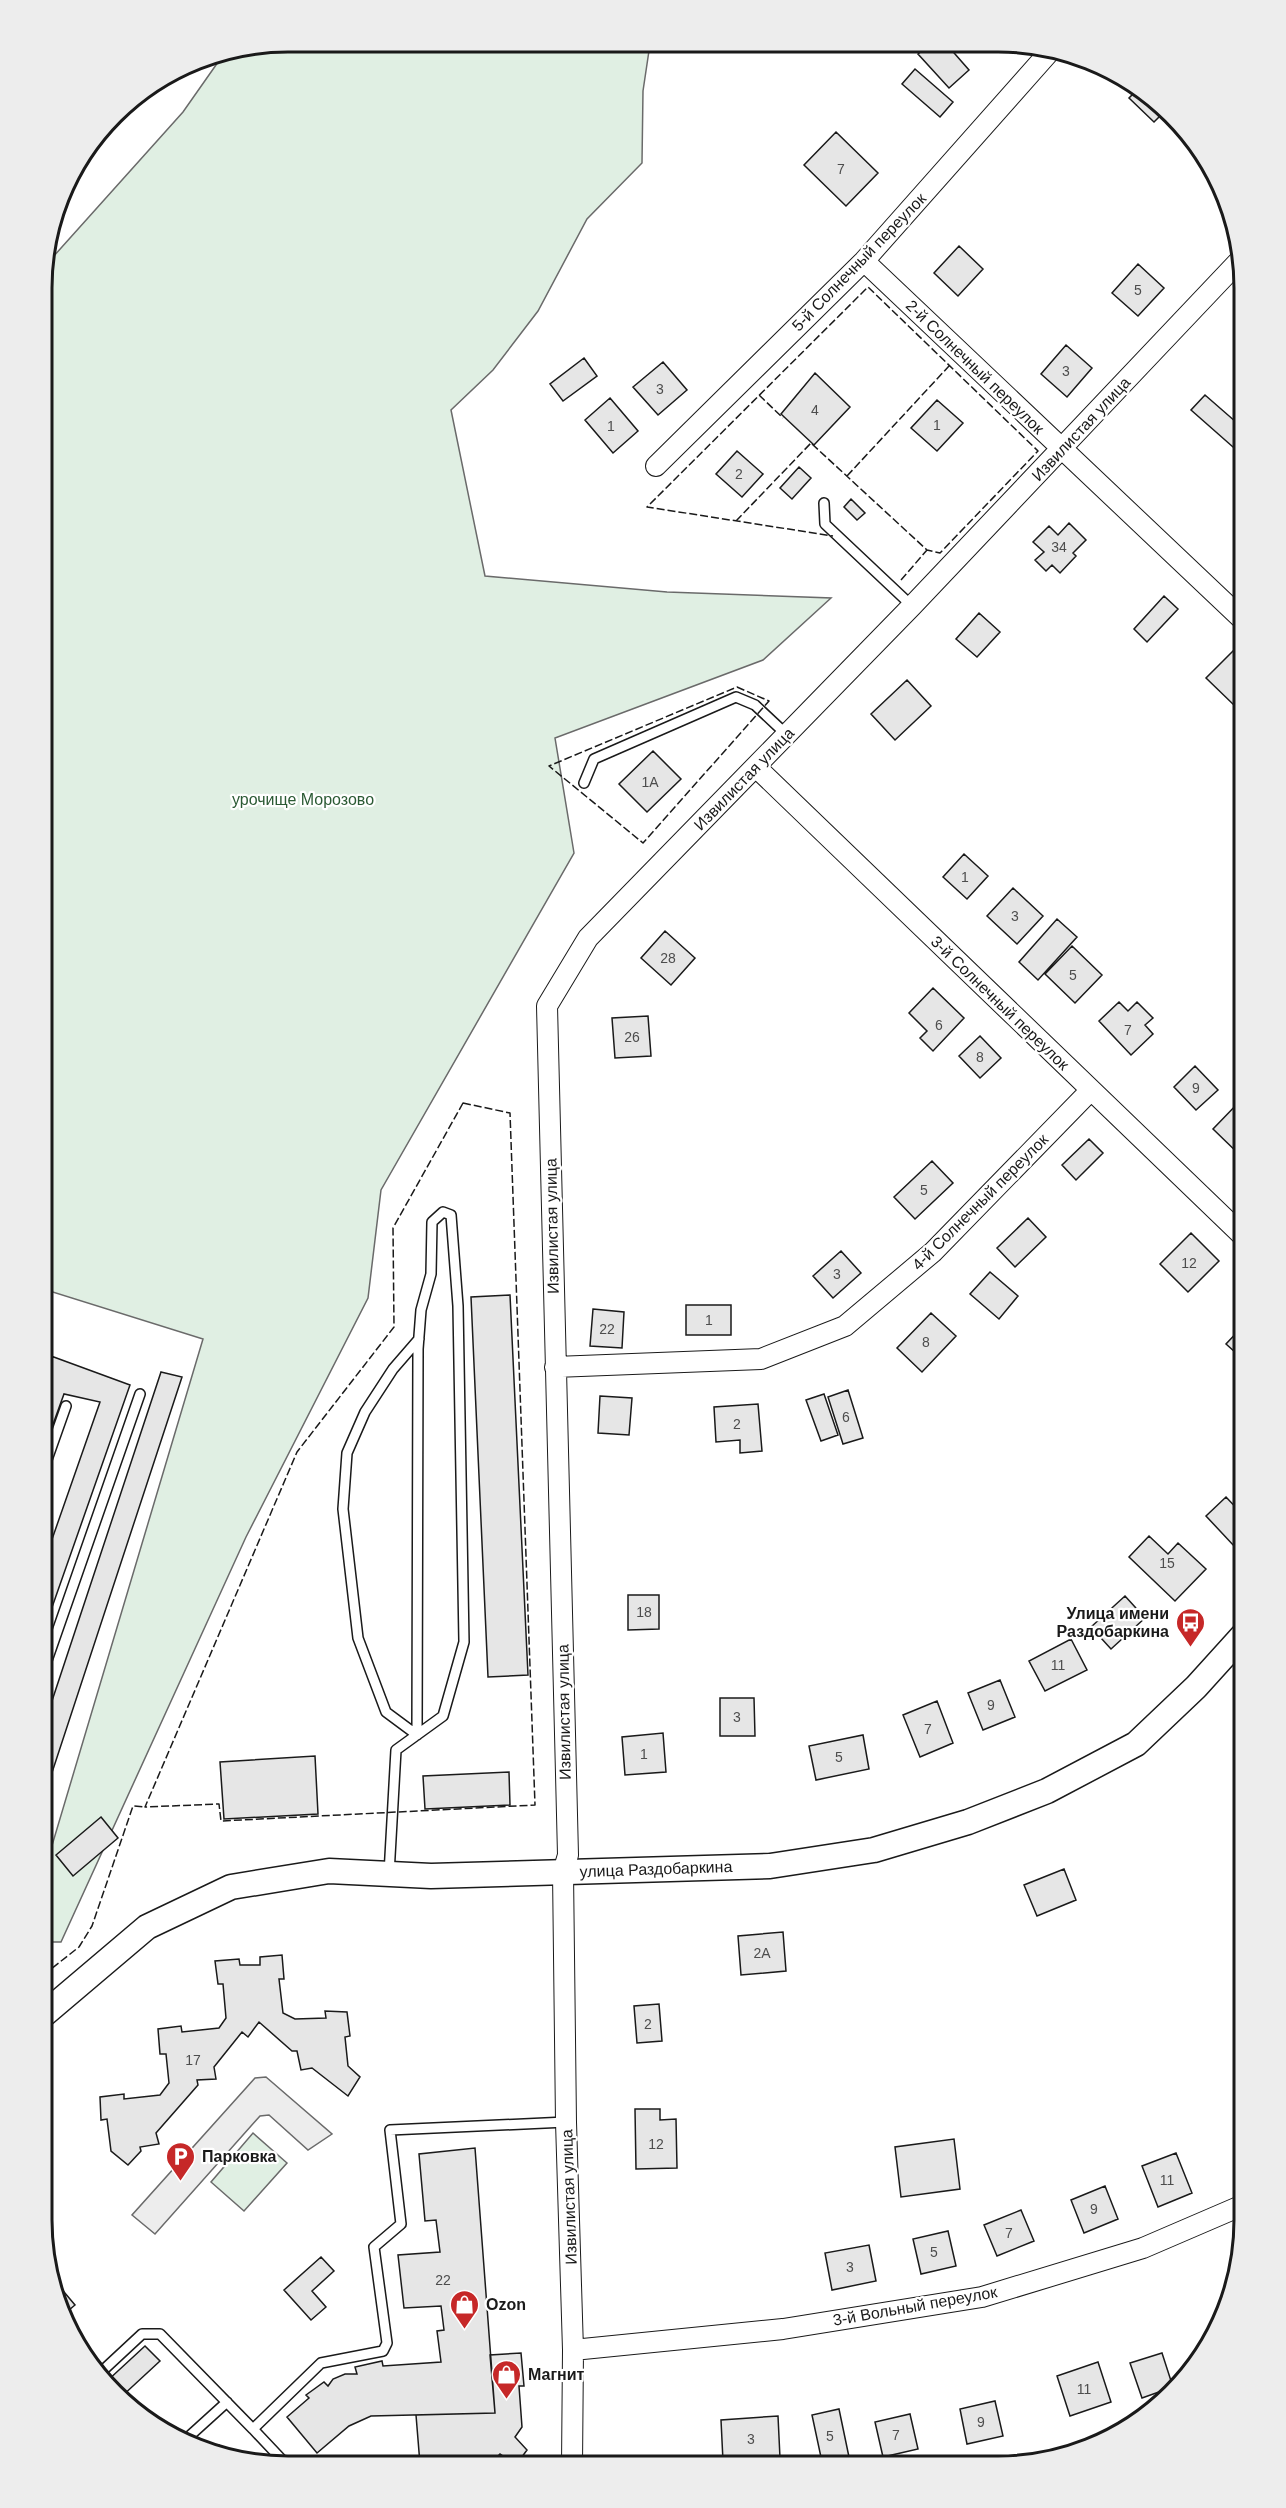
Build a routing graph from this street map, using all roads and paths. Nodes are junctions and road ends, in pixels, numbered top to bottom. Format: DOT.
graph roads {
  1 [pos="1045,57"];
  2 [pos="864,261"];
  3 [pos="1232,268"];
  4 [pos="1061,450"];
  5 [pos="656,466"];
  6 [pos="824,503"];
  7 [pos="912,606"];
  8 [pos="1234,612"];
  9 [pos="787,735"];
  10 [pos="757,768"];
  11 [pos="584,783"];
  12 [pos="1090,1091"];
  13 [pos="1234,1228"];
  14 [pos="419,1339"];
  15 [pos="555,1367"];
  16 [pos="140,1394"];
  17 [pos="66,1406"];
  18 [pos="52,1446"];
  19 [pos="1234,1645"];
  20 [pos="52,1646"];
  21 [pos="417,1735"];
  22 [pos="563,1872"];
  23 [pos="389,1874"];
  24 [pos="52,2008"];
  25 [pos="566,2122"];
  26 [pos="1234,2209"];
  27 [pos="573,2350"];
  28 [pos="105,2368"];
  29 [pos="228,2402"];
  30 [pos="253,2428"];
  31 [pos="191,2435"];
  32 [pos="278,2455"];
  33 [pos="572,2456"];
  1 -- 2 [label="street, 5-й Солнечный переулок"];
  2 -- 4 [label="street, 2-й Солнечный переулок"];
  2 -- 5 [label="street, 5-й Солнечный переулок"];
  3 -- 4 [label="street, Извилистая улица"];
  4 -- 7 [label="street, Извилистая улица"];
  4 -- 8 [label="street, 2-й Солнечный переулок"];
  6 -- 7 [label="lane"];
  7 -- 9 [label="street, Извилистая улица"];
  9 -- 10 [label="street, Извилистая улица"];
  9 -- 11 [label="lane"];
  10 -- 12 [label="street, 3-й Солнечный переулок"];
  10 -- 15 [label="street, Извилистая улица"];
  12 -- 13 [label="street, 3-й Солнечный переулок"];
  12 -- 15 [label="street, 4-й Солнечный переулок"];
  14 -- 21 [label="lane"];
  14 -- 21 [label="lane"];
  14 -- 21 [label="lane"];
  15 -- 22 [label="street, Извилистая улица"];
  16 -- 20 [label="lane"];
  17 -- 18 [label="lane"];
  19 -- 22 [label="street, улица Раздобаркина"];
  21 -- 23 [label="lane"];
  22 -- 23 [label="street, улица Раздобаркина"];
  22 -- 25 [label="street, Извилистая улица"];
  23 -- 24 [label="street, улица Раздобаркина"];
  25 -- 27 [label="street, Извилистая улица"];
  25 -- 30 [label="lane"];
  26 -- 27 [label="street, 3-й Вольный переулок"];
  27 -- 33 [label="street, Извилистая улица"];
  28 -- 29 [label="lane"];
  29 -- 30 [label="lane"];
  29 -- 31 [label="lane"];
  30 -- 32 [label="lane"];
}
